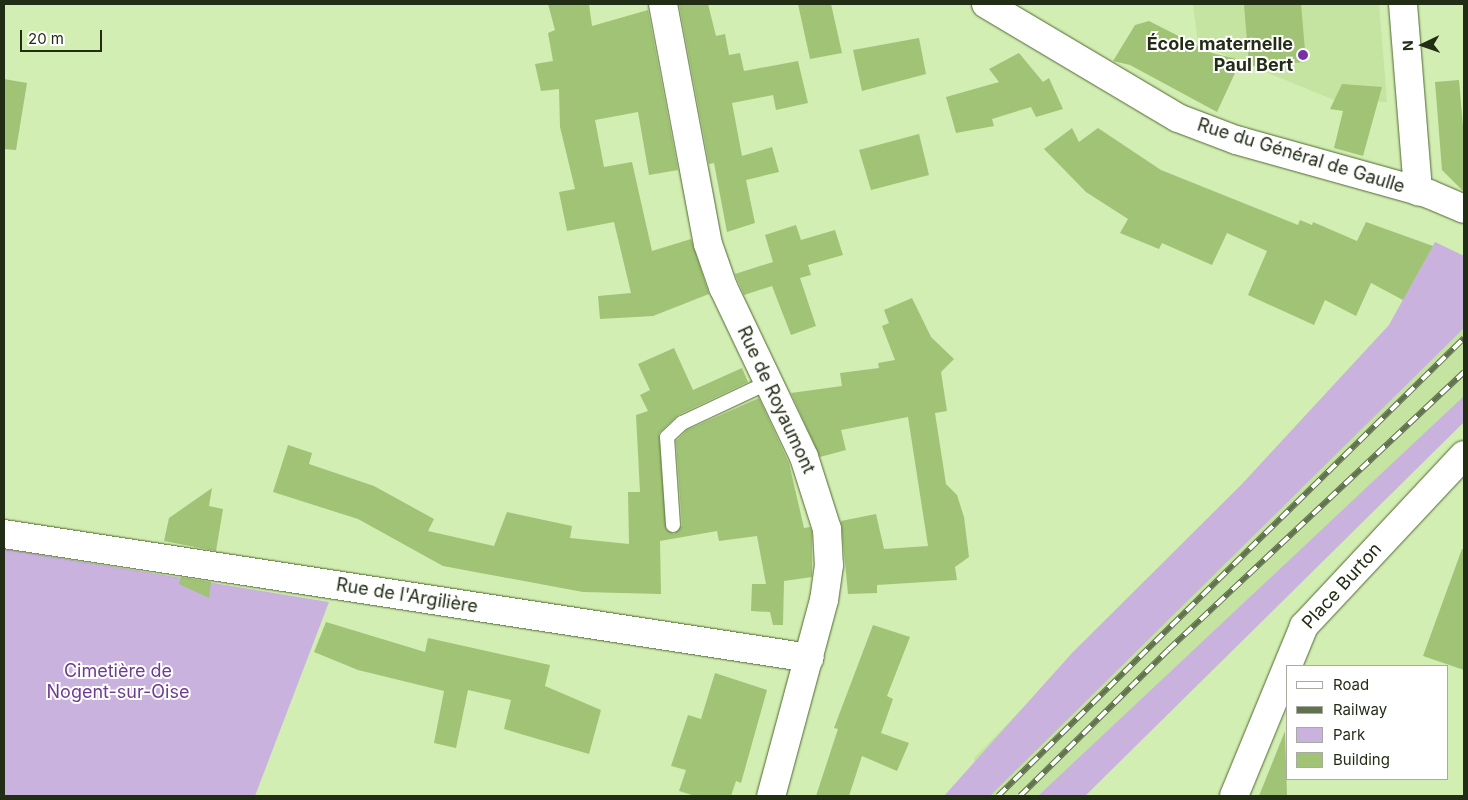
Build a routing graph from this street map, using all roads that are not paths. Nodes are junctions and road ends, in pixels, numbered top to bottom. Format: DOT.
graph roads {
  1 [pos="663,4"];
  2 [pos="986,4"];
  3 [pos="1403,4"];
  4 [pos="1418,191"];
  5 [pos="1464,209"];
  6 [pos="769,382"];
  7 [pos="1464,455"];
  8 [pos="673,525"];
  9 [pos="4,534"];
  10 [pos="810,658"];
  11 [pos="1288,665"];
  12 [pos="1286,670"];
  13 [pos="771,796"];
  14 [pos="1234,796"];
  1 -- 6 [label="street, Rue de Royaumont"];
  2 -- 4 [label="street, Rue du Général de Gaulle"];
  3 -- 4 [label="street"];
  4 -- 5 [label="street, Rue du Général de Gaulle"];
  6 -- 8 [label="lane"];
  6 -- 10 [label="street, Rue de Royaumont"];
  7 -- 11 [label="street, Place Burton"];
  9 -- 10 [label="street, Rue de l'Argilière"];
  10 -- 13 [label="street, Rue de Royaumont"];
  12 -- 14 [label="street, Place Burton"];
}
